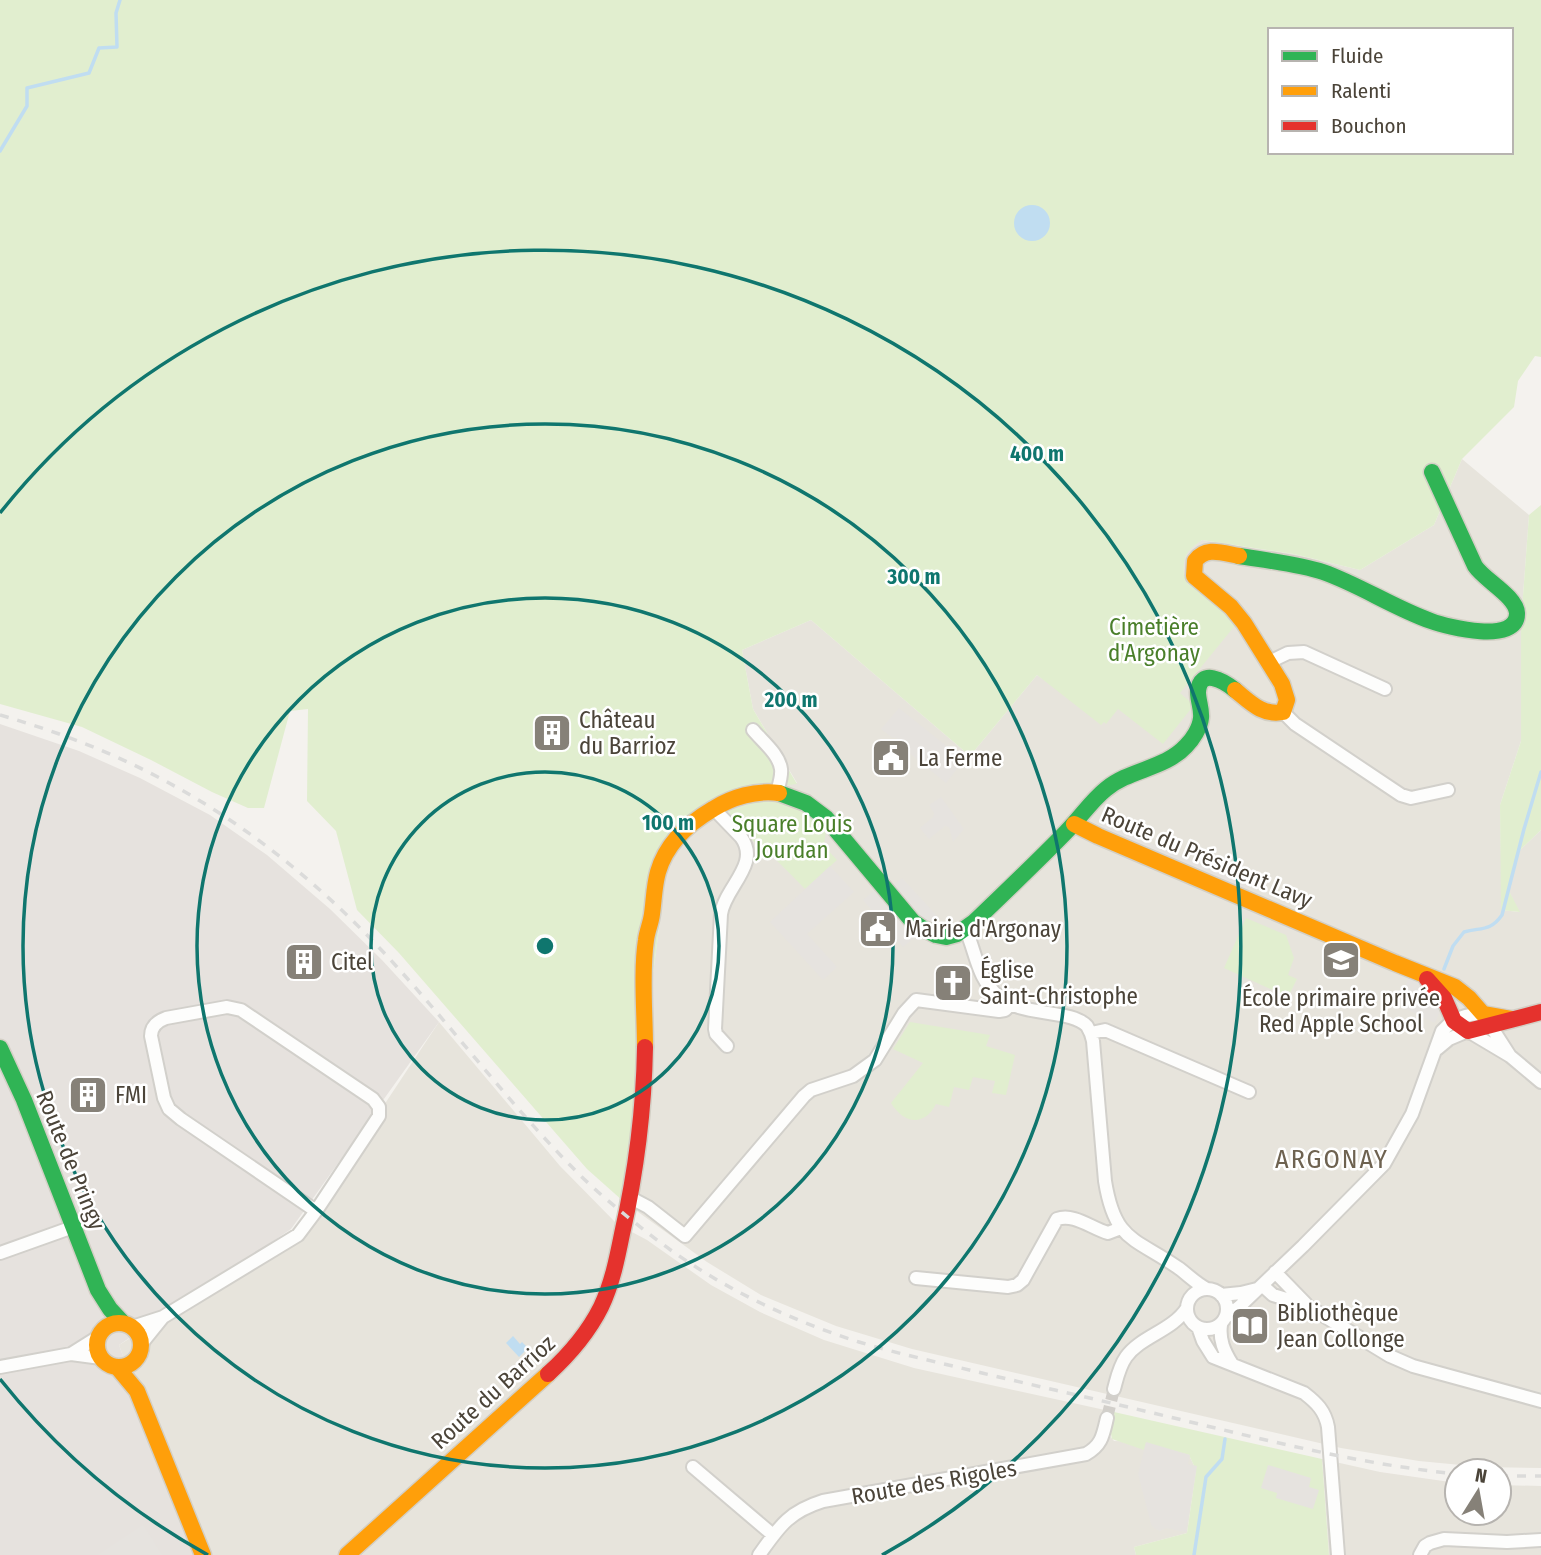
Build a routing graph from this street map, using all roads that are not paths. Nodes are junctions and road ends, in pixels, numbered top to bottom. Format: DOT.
graph roads {
  1 [pos="1432,472"];
  2 [pos="1269,662"];
  3 [pos="1385,689"];
  4 [pos="1283,712"];
  5 [pos="753,730"];
  6 [pos="1448,790"];
  7 [pos="777,792"];
  8 [pos="713,808"];
  9 [pos="1074,824"];
  10 [pos="965,929"];
  11 [pos="1422,974"];
  12 [pos="1010,1004"];
  13 [pos="1541,1012"];
  14 [pos="1487,1020"];
  15 [pos="1454,1021"];
  16 [pos="1468,1031"];
  17 [pos="1091,1033"];
  18 [pos="727,1046"];
  19 [pos="0,1048"];
  20 [pos="1434,1051"];
  21 [pos="1510,1056"];
  22 [pos="1541,1082"];
  23 [pos="1249,1092"];
  24 [pos="631,1198"];
  25 [pos="316,1211"];
  26 [pos="74,1227"];
  27 [pos="1121,1228"];
  28 [pos="0,1253"];
  29 [pos="1180,1269"];
  30 [pos="1275,1272"];
  31 [pos="916,1278"];
  32 [pos="1260,1287"];
  33 [pos="1207,1289"];
  34 [pos="98,1290"];
  35 [pos="1221,1295"];
  36 [pos="1306,1304"];
  37 [pos="1188,1306"];
  38 [pos="163,1317"];
  39 [pos="1223,1321"];
  40 [pos="128,1324"];
  41 [pos="1196,1326"];
  42 [pos="1165,1329"];
  43 [pos="101,1332"];
  44 [pos="142,1343"];
  45 [pos="71,1354"];
  46 [pos="101,1358"];
  47 [pos="134,1361"];
  48 [pos="1232,1364"];
  49 [pos="0,1367"];
  50 [pos="117,1367"];
  51 [pos="1114,1389"];
  52 [pos="137,1391"];
  53 [pos="1541,1401"];
  54 [pos="1107,1418"];
  55 [pos="693,1467"];
  56 [pos="773,1535"];
  57 [pos="1541,1540"];
  58 [pos="203,1555"];
  59 [pos="347,1555"];
  60 [pos="759,1555"];
  61 [pos="1338,1555"];
  62 [pos="1420,1555"];
  1 -- 2 [label="street"];
  2 -- 3 [label="street"];
  2 -- 4 [label="street"];
  4 -- 6 [label="street"];
  4 -- 9 [label="street"];
  5 -- 7 [label="street"];
  7 -- 8 [label="street, Route du Barrioz"];
  7 -- 10 [label="street"];
  8 -- 18 [label="street"];
  8 -- 24 [label="street, Route du Barrioz"];
  9 -- 10 [label="street, Route du Président Lavy"];
  9 -- 11 [label="street, Route du Président Lavy"];
  10 -- 12 [label="street"];
  11 -- 14 [label="street, Route du Président Lavy"];
  11 -- 15 [label="street, Route du Président Lavy"];
  12 -- 17 [label="street"];
  12 -- 24 [label="street"];
  13 -- 14 [label="street"];
  14 -- 15 [label="street"];
  14 -- 16 [label="street"];
  14 -- 21 [label="street, Route du Président Lavy"];
  15 -- 16 [label="street, Route du Président Lavy"];
  15 -- 20 [label="street"];
  16 -- 20 [label="street"];
  16 -- 21 [label="street, Route du Président Lavy"];
  17 -- 23 [label="street"];
  17 -- 27 [label="street"];
  19 -- 26 [label="street, Route de Pringy"];
  20 -- 30 [label="street"];
  21 -- 22 [label="street, Route du Président Lavy"];
  24 -- 59 [label="street, Route du Barrioz"];
  25 -- 25 [label="street"];
  25 -- 38 [label="street"];
  26 -- 28 [label="street"];
  26 -- 34 [label="street, Route de Pringy"];
  27 -- 29 [label="street"];
  27 -- 31 [label="street"];
  29 -- 33 [label="street"];
  29 -- 37 [label="street"];
  30 -- 32 [label="street"];
  30 -- 36 [label="street"];
  32 -- 35 [label="street"];
  32 -- 36 [label="street"];
  32 -- 39 [label="street"];
  33 -- 35 [label="street"];
  33 -- 37 [label="street"];
  34 -- 40 [label="street, Route de Pringy"];
  34 -- 43 [label="street, Route de Pringy"];
  35 -- 39 [label="street"];
  36 -- 53 [label="street"];
  37 -- 41 [label="street"];
  37 -- 42 [label="street"];
  38 -- 40 [label="street"];
  38 -- 44 [label="street"];
  39 -- 41 [label="street"];
  39 -- 48 [label="street"];
  40 -- 43 [label="street"];
  40 -- 44 [label="street"];
  41 -- 42 [label="street"];
  41 -- 48 [label="street"];
  42 -- 51 [label="street"];
  43 -- 45 [label="street"];
  43 -- 46 [label="street"];
  44 -- 47 [label="street"];
  45 -- 46 [label="street"];
  45 -- 49 [label="street"];
  46 -- 50 [label="street"];
  47 -- 50 [label="street"];
  47 -- 52 [label="street"];
  48 -- 61 [label="street"];
  50 -- 52 [label="street"];
  52 -- 58 [label="street"];
  54 -- 56 [label="street, Route des Rigoles"];
  55 -- 56 [label="street"];
  56 -- 60 [label="street, Route des Rigoles"];
  57 -- 62 [label="street"];
}
